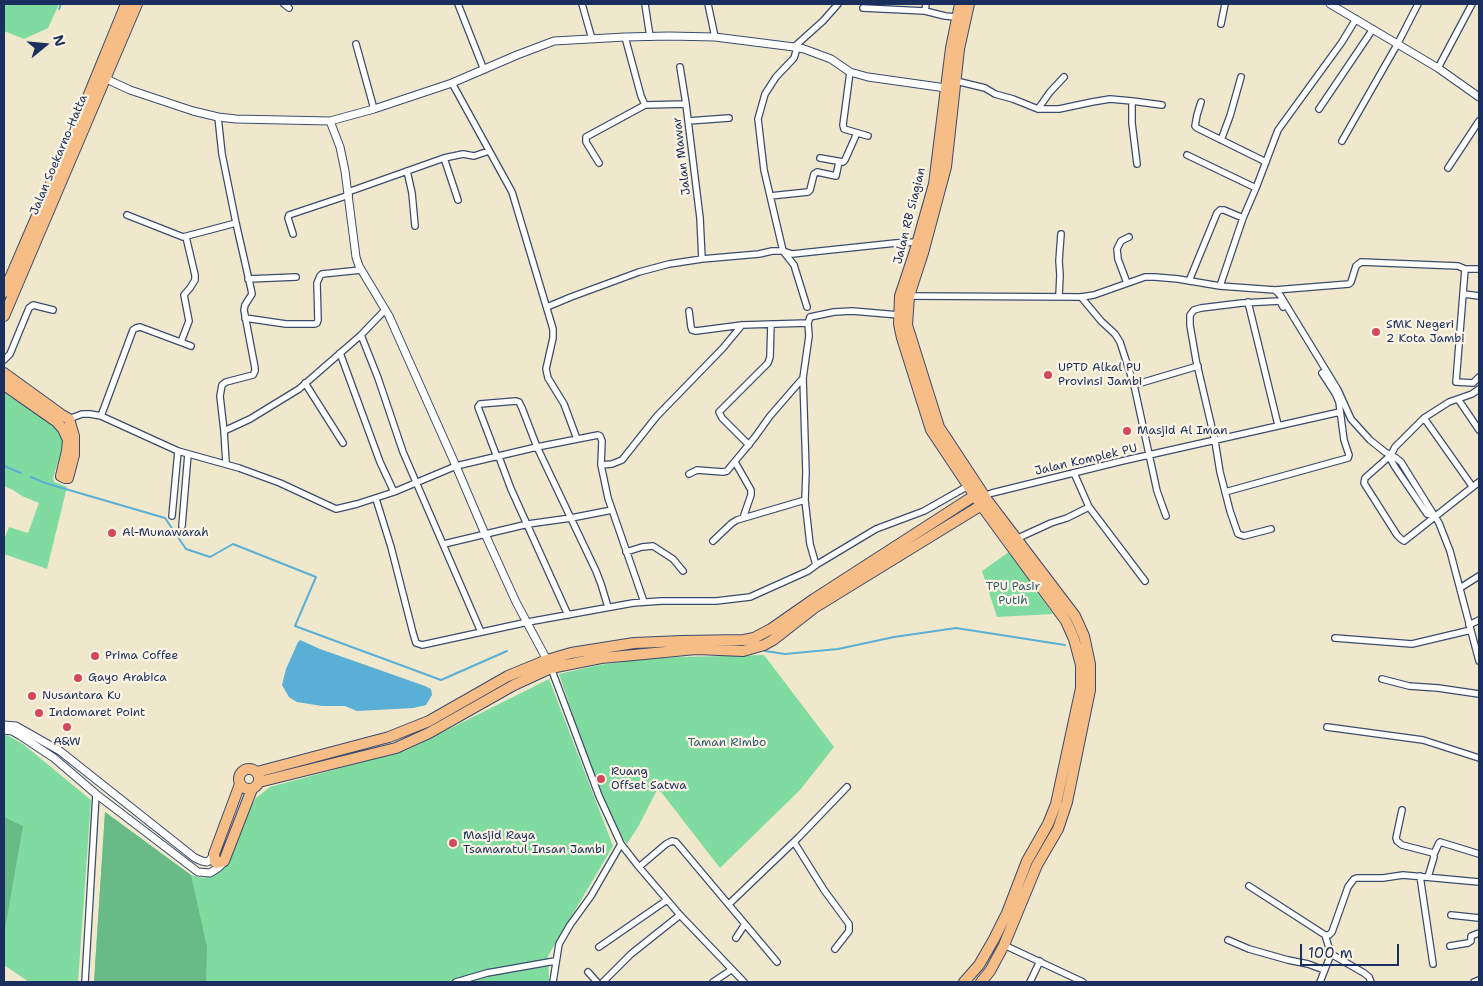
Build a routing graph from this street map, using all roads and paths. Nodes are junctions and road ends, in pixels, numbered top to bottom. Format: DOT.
graph roads {
  1 [pos="126,4"];
  2 [pos="137,4"];
  3 [pos="458,4"];
  4 [pos="582,4"];
  5 [pos="645,4"];
  6 [pos="708,4"];
  7 [pos="838,4"];
  8 [pos="926,4"];
  9 [pos="960,4"];
  10 [pos="969,4"];
  11 [pos="1225,4"];
  12 [pos="1330,4"];
  13 [pos="1418,4"];
  14 [pos="1472,4"];
  15 [pos="863,8"];
  16 [pos="925,11"];
  17 [pos="957,16"];
  18 [pos="1356,19"];
  19 [pos="1221,24"];
  20 [pos="1373,29"];
  21 [pos="625,37"];
  22 [pos="650,37"];
  23 [pos="715,37"];
  24 [pos="592,39"];
  25 [pos="356,44"];
  26 [pos="1398,44"];
  27 [pos="796,47"];
  28 [pos="680,67"];
  29 [pos="1438,68"];
  30 [pos="484,70"];
  31 [pos="850,72"];
  32 [pos="101,77"];
  33 [pos="1064,77"];
  34 [pos="1241,77"];
  35 [pos="956,81"];
  36 [pos="452,83"];
  37 [pos="946,88"];
  38 [pos="1479,97"];
  39 [pos="1132,101"];
  40 [pos="1201,102"];
  41 [pos="686,104"];
  42 [pos="645,105"];
  43 [pos="1162,106"];
  44 [pos="374,109"];
  45 [pos="1319,109"];
  46 [pos="1038,110"];
  47 [pos="218,117"];
  48 [pos="729,118"];
  49 [pos="330,121"];
  50 [pos="688,121"];
  51 [pos="1479,122"];
  52 [pos="857,132"];
  53 [pos="868,136"];
  54 [pos="1221,140"];
  55 [pos="1342,141"];
  56 [pos="490,151"];
  57 [pos="1186,155"];
  58 [pos="444,158"];
  59 [pos="820,158"];
  60 [pos="839,162"];
  61 [pos="1266,162"];
  62 [pos="599,163"];
  63 [pos="1137,164"];
  64 [pos="1448,168"];
  65 [pos="407,171"];
  66 [pos="1256,188"];
  67 [pos="348,194"];
  68 [pos="770,196"];
  69 [pos="458,200"];
  70 [pos="127,215"];
  71 [pos="1243,218"];
  72 [pos="236,223"];
  73 [pos="415,226"];
  74 [pos="293,234"];
  75 [pos="1061,234"];
  76 [pos="186,237"];
  77 [pos="1130,237"];
  78 [pos="918,242"];
  79 [pos="783,251"];
  80 [pos="702,259"];
  81 [pos="1465,269"];
  82 [pos="1479,269"];
  83 [pos="361,270"];
  84 [pos="296,277"];
  85 [pos="248,280"];
  86 [pos="1189,281"];
  87 [pos="1127,283"];
  88 [pos="1220,286"];
  89 [pos="1275,290"];
  90 [pos="4,292"];
  91 [pos="1464,294"];
  92 [pos="909,296"];
  93 [pos="1059,296"];
  94 [pos="1479,296"];
  95 [pos="1081,297"];
  96 [pos="1248,302"];
  97 [pos="547,307"];
  98 [pos="807,307"];
  99 [pos="53,310"];
  100 [pos="385,310"];
  101 [pos="689,311"];
  102 [pos="899,315"];
  103 [pos="4,316"];
  104 [pos="245,318"];
  105 [pos="808,323"];
  106 [pos="771,324"];
  107 [pos="742,325"];
  108 [pos="361,335"];
  109 [pos="181,342"];
  110 [pos="191,346"];
  111 [pos="340,353"];
  112 [pos="4,360"];
  113 [pos="1198,366"];
  114 [pos="4,373"];
  115 [pos="1479,377"];
  116 [pos="803,378"];
  117 [pos="305,383"];
  118 [pos="4,385"];
  119 [pos="1134,385"];
  120 [pos="1479,389"];
  121 [pos="1458,399"];
  122 [pos="40,405"];
  123 [pos="1340,412"];
  124 [pos="100,416"];
  125 [pos="1424,418"];
  126 [pos="70,419"];
  127 [pos="1278,426"];
  128 [pos="935,428"];
  129 [pos="1479,430"];
  130 [pos="224,431"];
  131 [pos="577,439"];
  132 [pos="1215,441"];
  133 [pos="343,443"];
  134 [pos="749,444"];
  135 [pos="538,446"];
  136 [pos="178,452"];
  137 [pos="188,454"];
  138 [pos="1391,455"];
  139 [pos="1149,456"];
  140 [pos="498,457"];
  141 [pos="735,462"];
  142 [pos="226,463"];
  143 [pos="601,465"];
  144 [pos="456,466"];
  145 [pos="1074,473"];
  146 [pos="689,474"];
  147 [pos="1479,482"];
  148 [pos="416,484"];
  149 [pos="968,486"];
  150 [pos="1472,486"];
  151 [pos="394,492"];
  152 [pos="1225,492"];
  153 [pos="981,498"];
  154 [pos="376,499"];
  155 [pos="805,500"];
  156 [pos="1089,507"];
  157 [pos="612,510"];
  158 [pos="172,516"];
  159 [pos="1166,516"];
  160 [pos="1435,516"];
  161 [pos="571,518"];
  162 [pos="744,518"];
  163 [pos="528,524"];
  164 [pos="182,526"];
  165 [pos="1272,529"];
  166 [pos="484,534"];
  167 [pos="1016,539"];
  168 [pos="713,541"];
  169 [pos="444,544"];
  170 [pos="626,552"];
  171 [pos="816,565"];
  172 [pos="684,571"];
  173 [pos="1479,576"];
  174 [pos="1145,581"];
  175 [pos="1460,588"];
  176 [pos="644,602"];
  177 [pos="608,607"];
  178 [pos="568,615"];
  179 [pos="1479,620"];
  180 [pos="528,622"];
  181 [pos="1470,628"];
  182 [pos="481,632"];
  183 [pos="1335,638"];
  184 [pos="634,643"];
  185 [pos="634,654"];
  186 [pos="1479,661"];
  187 [pos="549,664"];
  188 [pos="1382,679"];
  189 [pos="1479,694"];
  190 [pos="1080,714"];
  191 [pos="4,724"];
  192 [pos="1327,727"];
  193 [pos="4,730"];
  194 [pos="60,751"];
  195 [pos="54,758"];
  196 [pos="1479,758"];
  197 [pos="256,781"];
  198 [pos="240,784"];
  199 [pos="847,787"];
  200 [pos="96,794"];
  201 [pos="1402,810"];
  202 [pos="794,842"];
  203 [pos="621,844"];
  204 [pos="214,854"];
  205 [pos="1434,854"];
  206 [pos="1479,854"];
  207 [pos="224,861"];
  208 [pos="639,868"];
  209 [pos="1420,876"];
  210 [pos="1428,877"];
  211 [pos="1479,882"];
  212 [pos="1249,886"];
  213 [pos="667,900"];
  214 [pos="729,904"];
  215 [pos="680,915"];
  216 [pos="1451,915"];
  217 [pos="1479,918"];
  218 [pos="745,924"];
  219 [pos="1479,933"];
  220 [pos="1325,935"];
  221 [pos="736,938"];
  222 [pos="1228,940"];
  223 [pos="1004,944"];
  224 [pos="1450,946"];
  225 [pos="599,947"];
  226 [pos="836,950"];
  227 [pos="1331,954"];
  228 [pos="555,961"];
  229 [pos="1040,961"];
  230 [pos="776,962"];
  231 [pos="1433,964"];
  232 [pos="731,970"];
  233 [pos="1324,970"];
  234 [pos="588,972"];
  235 [pos="1479,980"];
  236 [pos="85,982"];
  237 [pos="456,982"];
  238 [pos="552,982"];
  239 [pos="597,982"];
  240 [pos="603,982"];
  241 [pos="713,982"];
  242 [pos="744,982"];
  243 [pos="964,982"];
  244 [pos="981,982"];
  245 [pos="1030,982"];
  246 [pos="1084,982"];
  247 [pos="1320,982"];
  248 [pos="1371,982"];
  249 [pos="1474,982"];
  1 -- 32 [label="highway, Jalan Soekarno-Hatta"];
  2 -- 32 [label="highway, Jalan Soekarno-Hatta"];
  3 -- 30 [label="street"];
  4 -- 24 [label="street"];
  5 -- 22 [label="street"];
  6 -- 23 [label="street"];
  7 -- 27 [label="street"];
  8 -- 16 [label="street"];
  9 -- 17 [label="highway, Jalan RB Siagian"];
  10 -- 35 [label="highway, Jalan RB Siagian"];
  11 -- 19 [label="street"];
  12 -- 18 [label="street"];
  13 -- 26 [label="street"];
  14 -- 29 [label="street"];
  15 -- 16 [label="street"];
  16 -- 17 [label="street"];
  17 -- 37 [label="highway, Jalan RB Siagian"];
  18 -- 20 [label="street"];
  18 -- 61 [label="street"];
  20 -- 26 [label="street"];
  20 -- 45 [label="street"];
  21 -- 22 [label="street"];
  21 -- 24 [label="street"];
  21 -- 42 [label="street"];
  22 -- 23 [label="street"];
  23 -- 27 [label="street"];
  24 -- 30 [label="street"];
  25 -- 44 [label="street"];
  26 -- 29 [label="street"];
  26 -- 55 [label="street"];
  27 -- 31 [label="street"];
  27 -- 68 [label="street"];
  28 -- 41 [label="street"];
  29 -- 38 [label="street"];
  30 -- 36 [label="street"];
  31 -- 37 [label="street"];
  31 -- 52 [label="street"];
  32 -- 47 [label="street"];
  32 -- 90 [label="highway, Jalan Soekarno-Hatta"];
  32 -- 103 [label="highway, Jalan Soekarno-Hatta"];
  33 -- 46 [label="street"];
  34 -- 54 [label="street"];
  35 -- 46 [label="street"];
  35 -- 92 [label="highway, Jalan RB Siagian"];
  36 -- 44 [label="street"];
  36 -- 56 [label="street"];
  37 -- 78 [label="highway, Jalan RB Siagian"];
  39 -- 43 [label="street"];
  39 -- 46 [label="street"];
  39 -- 63 [label="street"];
  40 -- 54 [label="street"];
  41 -- 42 [label="street, Jalan Mawar"];
  41 -- 50 [label="street, Jalan Mawar"];
  42 -- 62 [label="street"];
  44 -- 49 [label="street"];
  47 -- 49 [label="street"];
  47 -- 72 [label="street"];
  48 -- 50 [label="street"];
  49 -- 67 [label="street"];
  50 -- 80 [label="street, Jalan Mawar"];
  51 -- 64 [label="street"];
  52 -- 53 [label="street"];
  52 -- 60 [label="street"];
  54 -- 61 [label="street"];
  56 -- 58 [label="street"];
  56 -- 97 [label="street"];
  57 -- 66 [label="street"];
  58 -- 65 [label="street"];
  58 -- 69 [label="street"];
  59 -- 60 [label="street"];
  60 -- 68 [label="street"];
  61 -- 66 [label="street"];
  65 -- 67 [label="street"];
  65 -- 73 [label="street"];
  66 -- 71 [label="street"];
  67 -- 74 [label="street"];
  67 -- 83 [label="street"];
  68 -- 79 [label="street"];
  70 -- 76 [label="street"];
  71 -- 86 [label="street"];
  71 -- 88 [label="street"];
  72 -- 76 [label="street"];
  72 -- 85 [label="street"];
  75 -- 93 [label="street"];
  76 -- 109 [label="street"];
  77 -- 87 [label="street"];
  78 -- 79 [label="street"];
  78 -- 102 [label="highway, Jalan RB Siagian"];
  79 -- 80 [label="street"];
  79 -- 98 [label="street"];
  80 -- 97 [label="street"];
  81 -- 82 [label="street"];
  81 -- 89 [label="street"];
  81 -- 91 [label="street"];
  83 -- 100 [label="street"];
  83 -- 104 [label="street"];
  84 -- 85 [label="street"];
  85 -- 104 [label="street"];
  86 -- 87 [label="street"];
  86 -- 88 [label="street"];
  87 -- 95 [label="street"];
  88 -- 89 [label="street"];
  89 -- 138 [label="street"];
  91 -- 94 [label="street"];
  91 -- 115 [label="street"];
  92 -- 93 [label="street"];
  92 -- 128 [label="highway, Jalan RB Siagian"];
  93 -- 95 [label="street"];
  95 -- 119 [label="street"];
  96 -- 113 [label="street"];
  96 -- 123 [label="street"];
  96 -- 127 [label="street"];
  97 -- 131 [label="street"];
  99 -- 112 [label="street"];
  100 -- 108 [label="street"];
  100 -- 144 [label="street"];
  101 -- 107 [label="street"];
  102 -- 105 [label="street"];
  102 -- 128 [label="highway, Jalan RB Siagian"];
  104 -- 130 [label="street"];
  105 -- 106 [label="street"];
  105 -- 116 [label="street"];
  106 -- 107 [label="street"];
  106 -- 134 [label="street"];
  107 -- 143 [label="street"];
  108 -- 111 [label="street"];
  108 -- 148 [label="street"];
  109 -- 110 [label="street"];
  109 -- 124 [label="street"];
  111 -- 117 [label="street"];
  111 -- 151 [label="street"];
  113 -- 119 [label="street"];
  113 -- 132 [label="street"];
  114 -- 122 [label="highway"];
  116 -- 134 [label="street"];
  116 -- 155 [label="street"];
  117 -- 130 [label="street"];
  117 -- 133 [label="street"];
  118 -- 122 [label="highway"];
  119 -- 139 [label="street"];
  120 -- 121 [label="street"];
  121 -- 125 [label="street"];
  121 -- 129 [label="street"];
  122 -- 126 [label="highway"];
  122 -- 126 [label="highway"];
  123 -- 127 [label="street, Jalan Komplek PU"];
  123 -- 152 [label="street"];
  124 -- 126 [label="street"];
  124 -- 136 [label="street"];
  125 -- 138 [label="street"];
  125 -- 150 [label="street"];
  127 -- 132 [label="street, Jalan Komplek PU"];
  128 -- 149 [label="highway"];
  128 -- 153 [label="highway"];
  130 -- 142 [label="street"];
  131 -- 135 [label="street"];
  131 -- 143 [label="street"];
  132 -- 139 [label="street, Jalan Komplek PU"];
  132 -- 152 [label="street"];
  134 -- 141 [label="street"];
  135 -- 140 [label="street"];
  135 -- 140 [label="street"];
  135 -- 161 [label="street"];
  136 -- 137 [label="street"];
  136 -- 158 [label="street"];
  137 -- 142 [label="street"];
  137 -- 164 [label="street"];
  138 -- 160 [label="street"];
  138 -- 160 [label="street"];
  139 -- 145 [label="street, Jalan Komplek PU"];
  139 -- 159 [label="street"];
  140 -- 144 [label="street"];
  140 -- 163 [label="street"];
  141 -- 146 [label="street"];
  141 -- 162 [label="street"];
  142 -- 154 [label="street"];
  143 -- 157 [label="street"];
  144 -- 148 [label="street"];
  144 -- 166 [label="street"];
  145 -- 153 [label="street, Jalan Komplek PU"];
  145 -- 156 [label="street"];
  147 -- 150 [label="street"];
  148 -- 151 [label="street"];
  148 -- 169 [label="street"];
  149 -- 153 [label="highway"];
  149 -- 171 [label="street"];
  150 -- 160 [label="street"];
  151 -- 154 [label="street"];
  152 -- 165 [label="street"];
  153 -- 167 [label="highway"];
  153 -- 184 [label="highway"];
  153 -- 185 [label="highway"];
  153 -- 190 [label="highway"];
  154 -- 182 [label="street"];
  155 -- 162 [label="street"];
  155 -- 171 [label="street"];
  156 -- 167 [label="street"];
  156 -- 174 [label="street"];
  157 -- 161 [label="street"];
  157 -- 170 [label="street"];
  160 -- 175 [label="street"];
  161 -- 163 [label="street"];
  161 -- 177 [label="street"];
  162 -- 168 [label="street"];
  163 -- 166 [label="street"];
  163 -- 178 [label="street"];
  166 -- 169 [label="street"];
  166 -- 180 [label="street"];
  167 -- 190 [label="highway"];
  169 -- 182 [label="street"];
  170 -- 172 [label="street"];
  170 -- 176 [label="street"];
  171 -- 176 [label="street"];
  173 -- 175 [label="street"];
  175 -- 181 [label="street"];
  176 -- 177 [label="street"];
  177 -- 178 [label="street"];
  178 -- 180 [label="street"];
  179 -- 181 [label="street"];
  180 -- 182 [label="street"];
  180 -- 187 [label="street"];
  181 -- 183 [label="street"];
  181 -- 186 [label="street"];
  184 -- 185 [label="highway"];
  184 -- 187 [label="highway"];
  185 -- 187 [label="highway"];
  187 -- 197 [label="highway"];
  187 -- 203 [label="street"];
  188 -- 189 [label="street"];
  190 -- 223 [label="highway"];
  190 -- 243 [label="highway"];
  191 -- 194 [label="street"];
  192 -- 196 [label="street"];
  193 -- 195 [label="street"];
  194 -- 195 [label="street"];
  194 -- 204 [label="street"];
  195 -- 200 [label="street"];
  197 -- 198 [label="highway"];
  197 -- 198 [label="highway"];
  197 -- 207 [label="highway"];
  198 -- 204 [label="highway"];
  199 -- 202 [label="street"];
  200 -- 207 [label="street"];
  200 -- 236 [label="street"];
  201 -- 205 [label="street"];
  202 -- 214 [label="street"];
  202 -- 226 [label="street"];
  203 -- 208 [label="street"];
  203 -- 228 [label="street"];
  204 -- 207 [label="highway"];
  205 -- 206 [label="street"];
  205 -- 210 [label="street"];
  208 -- 213 [label="street"];
  208 -- 214 [label="street"];
  209 -- 210 [label="street"];
  209 -- 220 [label="street"];
  209 -- 231 [label="street"];
  210 -- 211 [label="street"];
  212 -- 220 [label="street"];
  213 -- 215 [label="street"];
  213 -- 225 [label="street"];
  214 -- 218 [label="street"];
  215 -- 232 [label="street"];
  215 -- 240 [label="street"];
  216 -- 217 [label="street"];
  218 -- 221 [label="street"];
  218 -- 230 [label="street"];
  219 -- 224 [label="street"];
  220 -- 227 [label="street"];
  222 -- 233 [label="street"];
  223 -- 229 [label="street"];
  223 -- 244 [label="highway"];
  227 -- 233 [label="street"];
  227 -- 248 [label="street"];
  228 -- 237 [label="street"];
  228 -- 238 [label="street"];
  229 -- 245 [label="street"];
  229 -- 246 [label="street"];
  232 -- 241 [label="street"];
  232 -- 242 [label="street"];
  233 -- 247 [label="street"];
  234 -- 239 [label="street"];
  235 -- 249 [label="street"];
}
